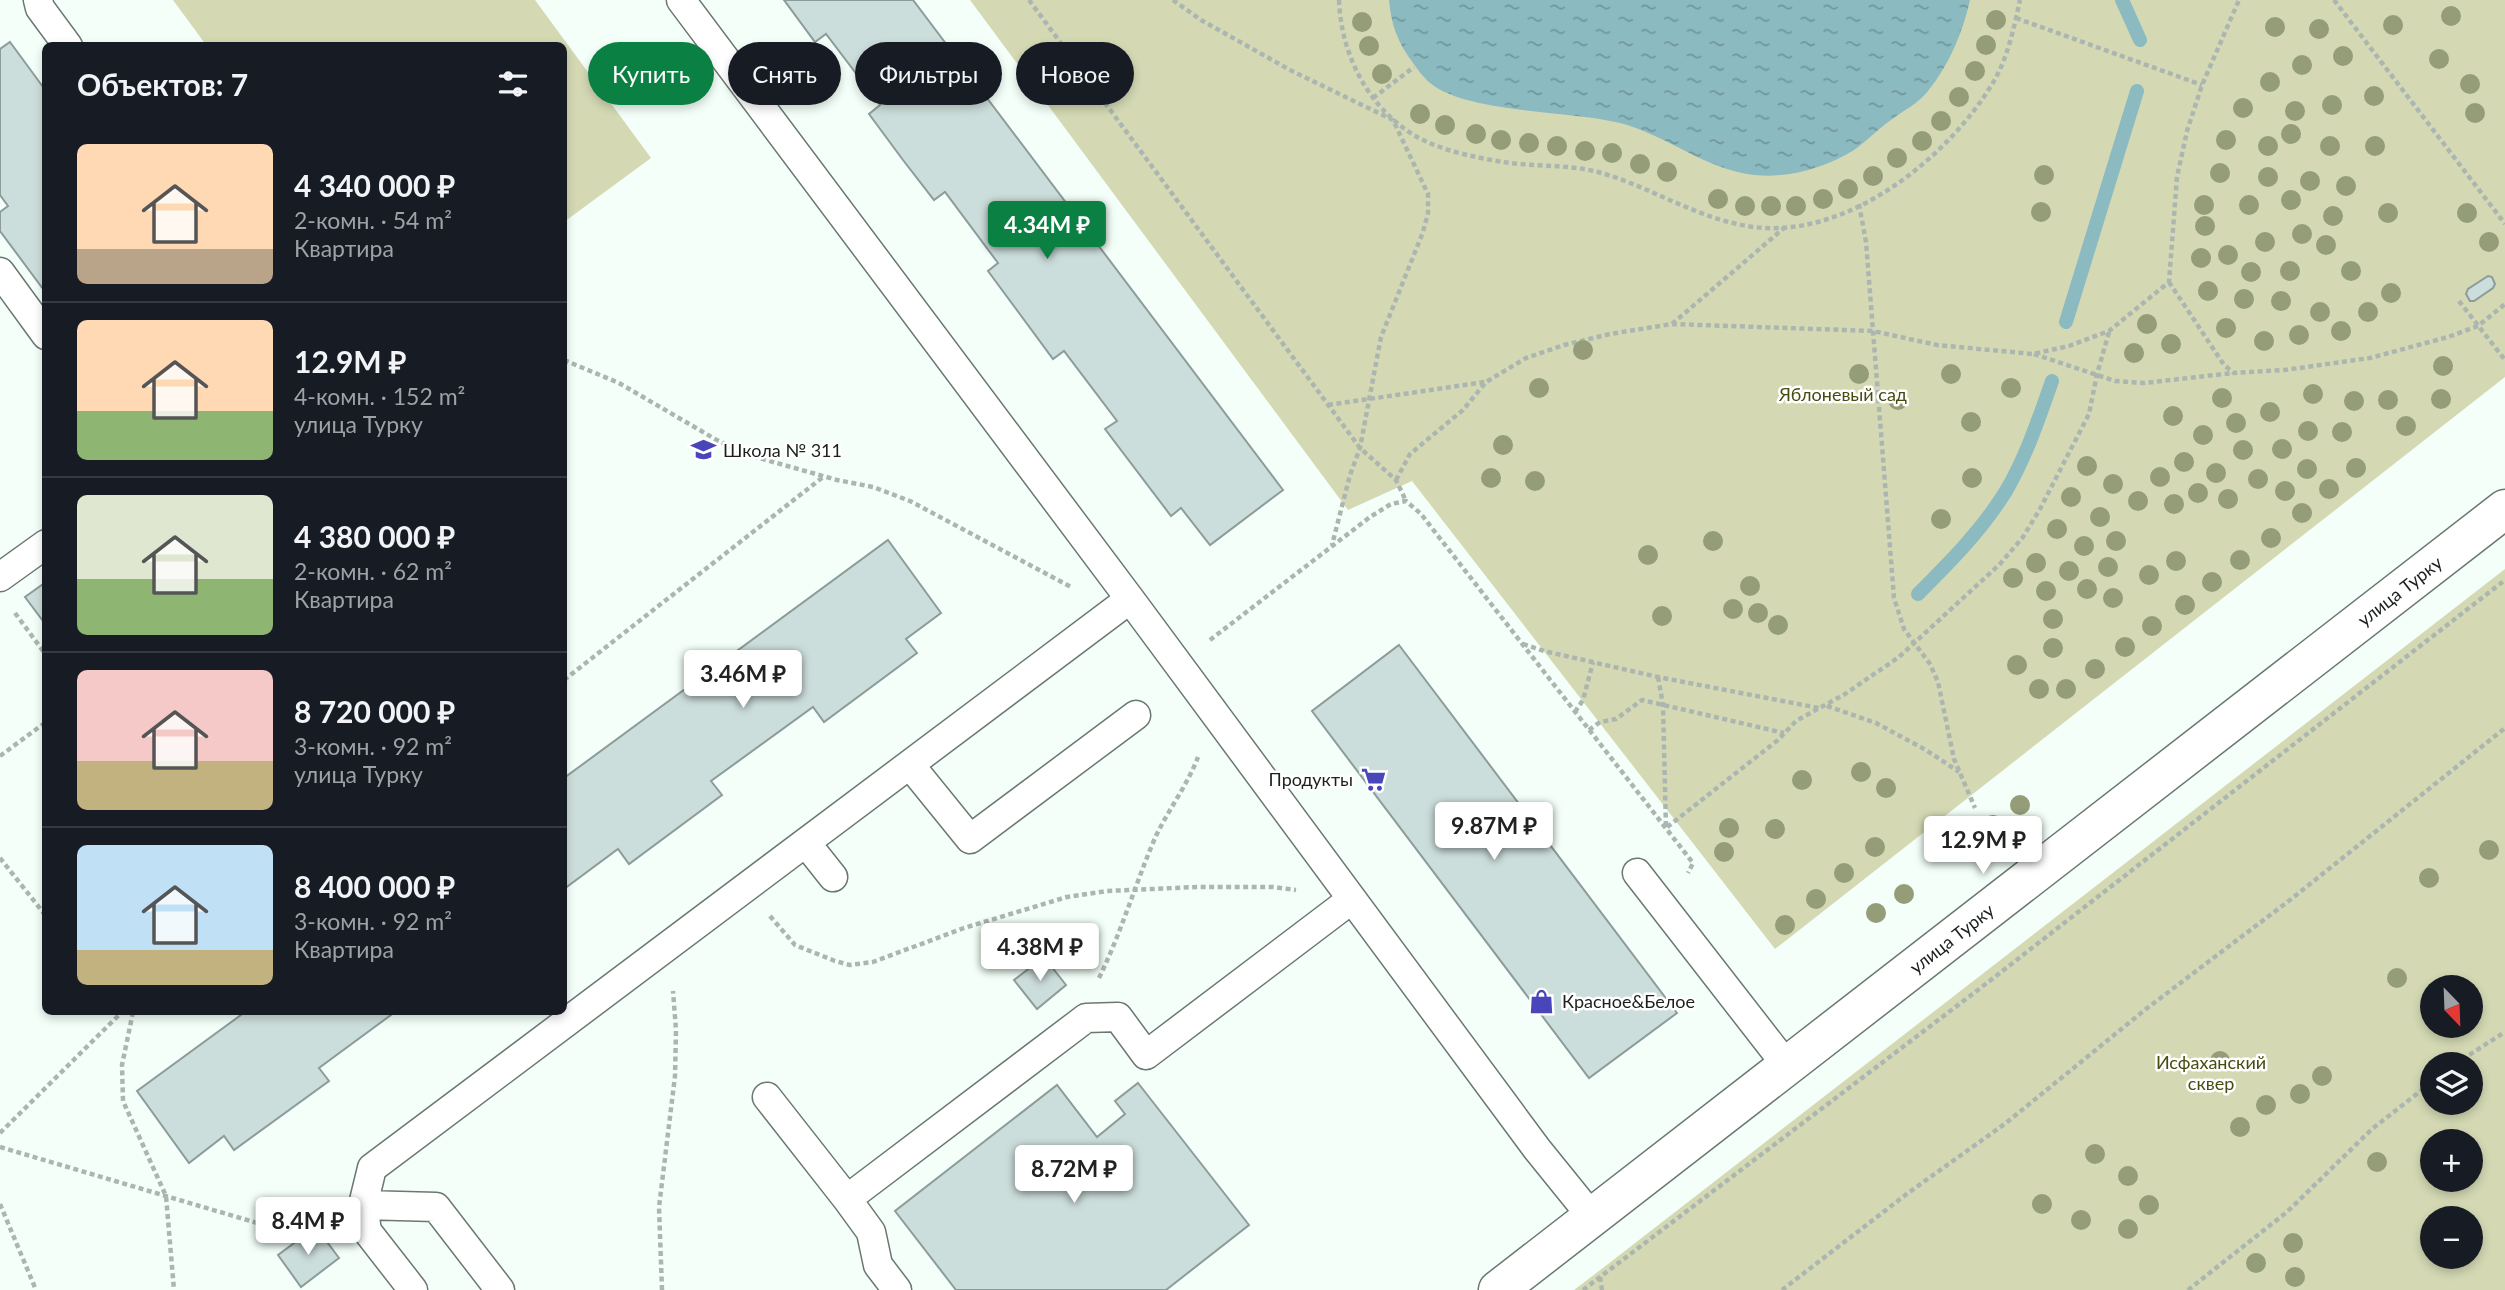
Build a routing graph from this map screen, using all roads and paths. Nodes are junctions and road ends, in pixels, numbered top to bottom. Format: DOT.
graph roads {
  1 [pos="38,0"];
  2 [pos="681,0"];
  3 [pos="1029,0"];
  4 [pos="1173,0"];
  5 [pos="1339,0"];
  6 [pos="2020,0"];
  7 [pos="2239,0"];
  8 [pos="2334,0"];
  9 [pos="2016,18"];
  10 [pos="65,42"];
  11 [pos="1414,67"];
  12 [pos="2202,85"];
  13 [pos="1373,98"];
  14 [pos="1393,120"];
  15 [pos="1859,204"];
  16 [pos="2505,224"];
  17 [pos="1784,228"];
  18 [pos="0,272"];
  19 [pos="2169,282"];
  20 [pos="2459,301"];
  21 [pos="2505,304"];
  22 [pos="1672,324"];
  23 [pos="2478,326"];
  24 [pos="42,330"];
  25 [pos="1873,331"];
  26 [pos="2109,331"];
  27 [pos="2033,354"];
  28 [pos="2505,359"];
  29 [pos="567,360"];
  30 [pos="2234,373"];
  31 [pos="2097,374"];
  32 [pos="1486,382"];
  33 [pos="1369,397"];
  34 [pos="1328,405"];
  35 [pos="1360,448"];
  36 [pos="824,476"];
  37 [pos="1396,481"];
  38 [pos="1406,501"];
  39 [pos="2505,509"];
  40 [pos="1332,547"];
  41 [pos="42,548"];
  42 [pos="2505,580"];
  43 [pos="4,590"];
  44 [pos="1130,599"];
  45 [pos="1522,643"];
  46 [pos="1914,645"];
  47 [pos="42,648"];
  48 [pos="1593,662"];
  49 [pos="1178,663"];
  50 [pos="1658,677"];
  51 [pos="567,678"];
  52 [pos="1663,705"];
  53 [pos="1823,707"];
  54 [pos="1212,710"];
  55 [pos="1575,712"];
  56 [pos="1136,715"];
  57 [pos="42,725"];
  58 [pos="2505,728"];
  59 [pos="1589,730"];
  60 [pos="1784,733"];
  61 [pos="0,756"];
  62 [pos="909,765"];
  63 [pos="1960,772"];
  64 [pos="1975,808"];
  65 [pos="1666,828"];
  66 [pos="806,843"];
  67 [pos="0,858"];
  68 [pos="1637,873"];
  69 [pos="832,877"];
  70 [pos="745,888"];
  71 [pos="1136,890"];
  72 [pos="1352,899"];
  73 [pos="42,911"];
  74 [pos="1667,911"];
  75 [pos="669,946"];
  76 [pos="118,1015"];
  77 [pos="132,1015"];
  78 [pos="1086,1018"];
  79 [pos="2505,1032"];
  80 [pos="2474,1052"];
  81 [pos="1787,1066"];
  82 [pos="2420,1091"];
  83 [pos="767,1097"];
  84 [pos="0,1133"];
  85 [pos="0,1147"];
  86 [pos="372,1168"];
  87 [pos="166,1196"];
  88 [pos="847,1199"];
  89 [pos="0,1203"];
  90 [pos="363,1205"];
  91 [pos="1592,1217"];
  92 [pos="1599,1271"];
  93 [pos="1600,1278"];
  94 [pos="36,1290"];
  95 [pos="174,1290"];
  96 [pos="413,1290"];
  97 [pos="500,1290"];
  98 [pos="662,1290"];
  99 [pos="897,1290"];
  100 [pos="1498,1290"];
  101 [pos="1583,1290"];
  102 [pos="1602,1290"];
  103 [pos="1782,1290"];
  104 [pos="2188,1290"];
  1 -- 10 [label="lane"];
  2 -- 44 [label="lane"];
  3 -- 34 [label="path"];
  4 -- 14 [label="path"];
  5 -- 13 [label="path"];
  6 -- 9 [label="path"];
  7 -- 12 [label="path"];
  8 -- 16 [label="path"];
  9 -- 12 [label="path"];
  9 -- 15 [label="path"];
  11 -- 13 [label="path"];
  12 -- 19 [label="path"];
  13 -- 14 [label="path"];
  14 -- 17 [label="path"];
  14 -- 33 [label="path"];
  15 -- 17 [label="path"];
  15 -- 25 [label="path"];
  17 -- 22 [label="path"];
  18 -- 24 [label="lane"];
  19 -- 26 [label="path"];
  19 -- 30 [label="path"];
  20 -- 23 [label="path"];
  21 -- 23 [label="path"];
  22 -- 25 [label="path"];
  22 -- 32 [label="path"];
  23 -- 28 [label="path"];
  23 -- 30 [label="path"];
  25 -- 27 [label="path"];
  25 -- 46 [label="path"];
  26 -- 27 [label="path"];
  26 -- 31 [label="path"];
  27 -- 31 [label="path"];
  29 -- 36 [label="path"];
  30 -- 31 [label="path"];
  31 -- 46 [label="path"];
  32 -- 33 [label="path"];
  32 -- 37 [label="path"];
  33 -- 34 [label="path"];
  33 -- 35 [label="path"];
  34 -- 35 [label="path"];
  35 -- 37 [label="path"];
  35 -- 40 [label="path"];
  36 -- 44 [label="path"];
  36 -- 51 [label="path"];
  37 -- 38 [label="path"];
  38 -- 40 [label="path"];
  38 -- 45 [label="path"];
  39 -- 81 [label="street, улица Турку"];
  40 -- 49 [label="path"];
  41 -- 43 [label="lane"];
  42 -- 93 [label="path"];
  43 -- 47 [label="path"];
  44 -- 49 [label="lane"];
  44 -- 62 [label="lane"];
  45 -- 48 [label="path"];
  45 -- 55 [label="path"];
  46 -- 53 [label="path"];
  46 -- 63 [label="path"];
  48 -- 50 [label="path"];
  48 -- 55 [label="path"];
  49 -- 54 [label="lane"];
  50 -- 52 [label="path"];
  50 -- 53 [label="path"];
  52 -- 59 [label="path"];
  52 -- 60 [label="path"];
  52 -- 65 [label="path"];
  53 -- 60 [label="path"];
  53 -- 63 [label="path"];
  54 -- 71 [label="path"];
  54 -- 72 [label="lane"];
  55 -- 59 [label="path"];
  56 -- 62 [label="lane"];
  57 -- 61 [label="path"];
  58 -- 103 [label="path"];
  59 -- 65 [label="path"];
  60 -- 65 [label="path"];
  62 -- 66 [label="lane"];
  63 -- 64 [label="path"];
  65 -- 74 [label="path"];
  66 -- 69 [label="lane"];
  66 -- 70 [label="lane"];
  67 -- 73 [label="path"];
  68 -- 74 [label="lane"];
  70 -- 71 [label="path"];
  70 -- 75 [label="lane"];
  71 -- 72 [label="path"];
  71 -- 78 [label="path"];
  72 -- 78 [label="lane"];
  72 -- 91 [label="lane"];
  74 -- 81 [label="lane"];
  75 -- 86 [label="lane"];
  75 -- 98 [label="path"];
  76 -- 84 [label="path"];
  77 -- 87 [label="path"];
  78 -- 88 [label="lane"];
  79 -- 80 [label="path"];
  81 -- 91 [label="street, улица Турку"];
  82 -- 104 [label="path"];
  83 -- 88 [label="lane"];
  85 -- 87 [label="path"];
  86 -- 87 [label="path"];
  86 -- 90 [label="lane"];
  87 -- 95 [label="path"];
  88 -- 99 [label="lane"];
  89 -- 94 [label="path"];
  90 -- 96 [label="lane"];
  90 -- 97 [label="lane"];
  91 -- 100 [label="street, улица Турку"];
  92 -- 93 [label="path"];
  93 -- 101 [label="path"];
  93 -- 102 [label="path"];
}
